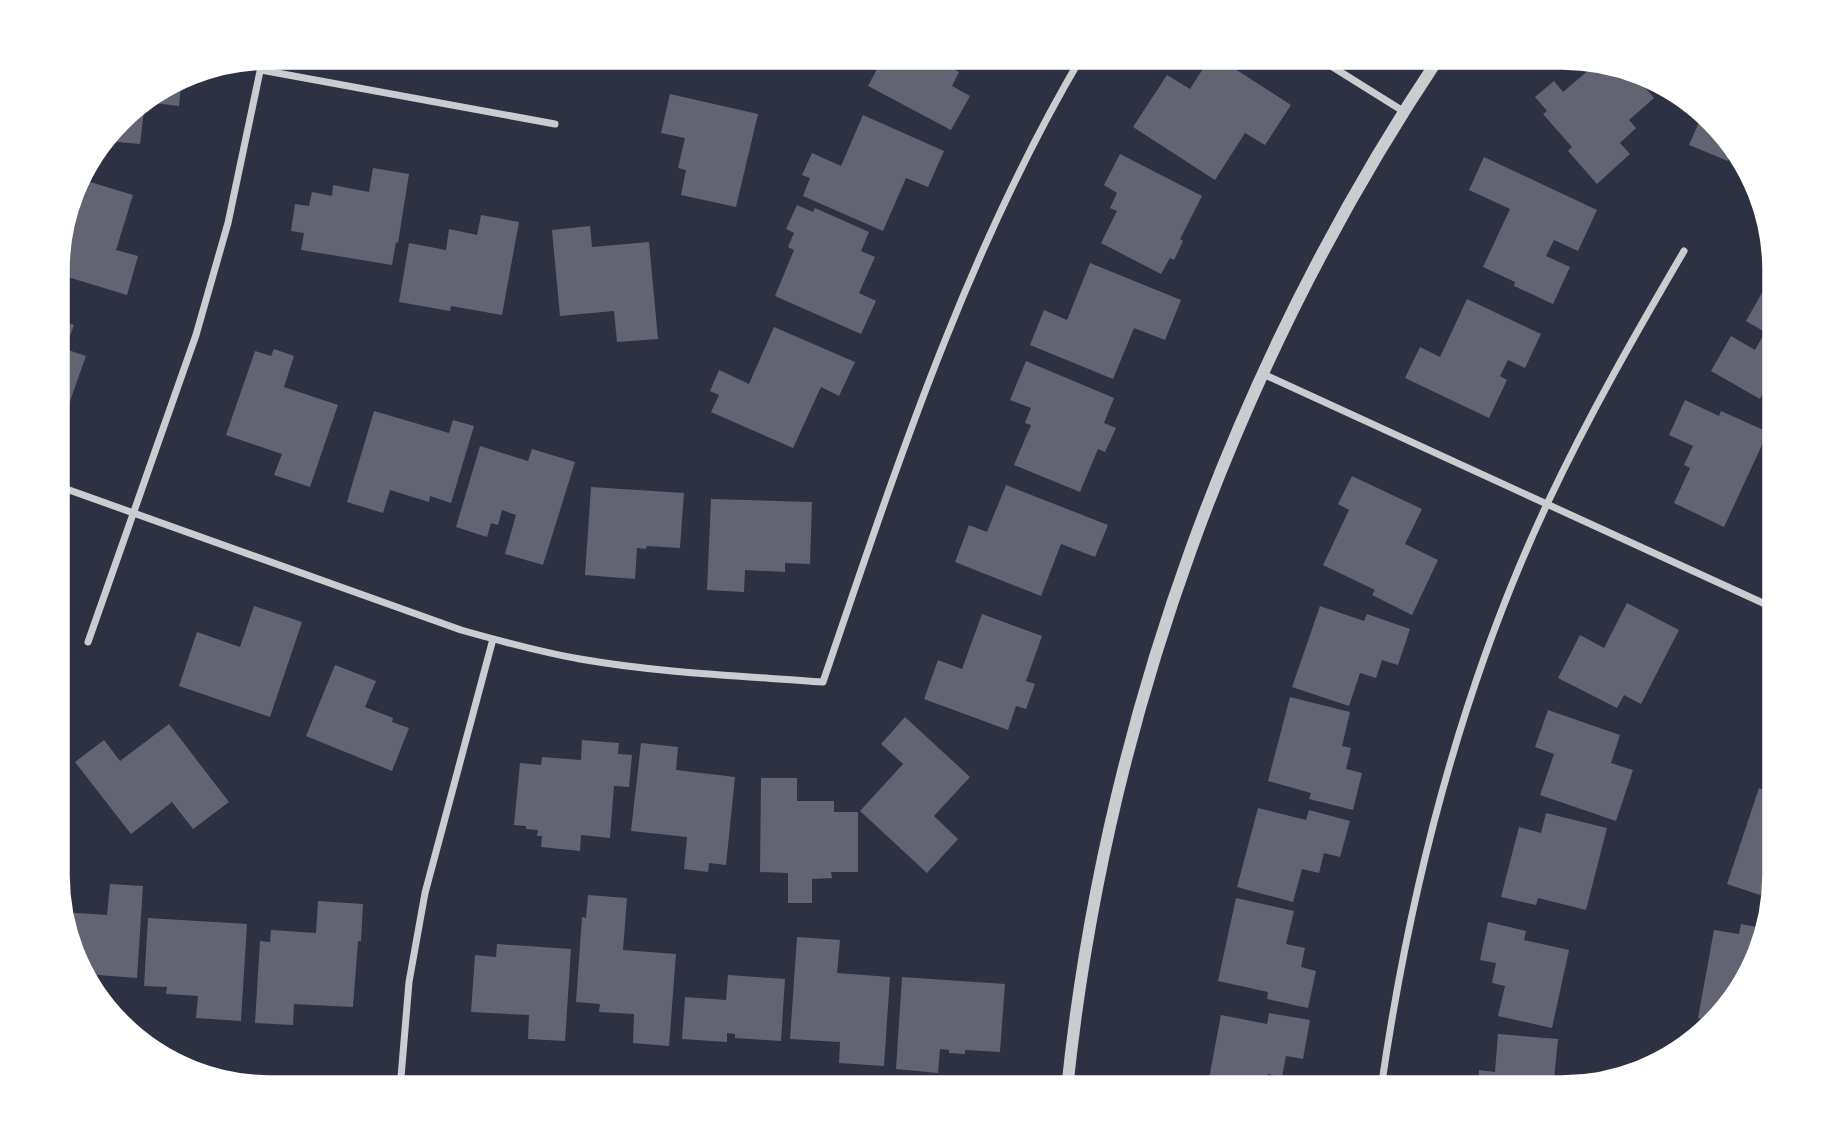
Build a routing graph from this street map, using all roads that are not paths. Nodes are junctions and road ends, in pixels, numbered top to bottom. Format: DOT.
graph roads {
  1 [pos="1076,68"];
  2 [pos="1334,68"];
  3 [pos="1432,68"];
  4 [pos="261,70"];
  5 [pos="1403,111"];
  6 [pos="555,124"];
  7 [pos="1684,251"];
  8 [pos="1262,374"];
  9 [pos="68,490"];
  10 [pos="1547,504"];
  11 [pos="134,514"];
  12 [pos="1763,603"];
  13 [pos="493,639"];
  14 [pos="88,642"];
  15 [pos="1068,1076"];
  16 [pos="1383,1076"];
  17 [pos="401,1077"];
  1 -- 13 [label="street"];
  2 -- 5 [label="street"];
  3 -- 5 [label="street"];
  4 -- 6 [label="street"];
  4 -- 11 [label="street"];
  5 -- 8 [label="street"];
  7 -- 10 [label="street"];
  8 -- 10 [label="street"];
  8 -- 15 [label="street"];
  9 -- 11 [label="street"];
  10 -- 12 [label="street"];
  10 -- 16 [label="street"];
  11 -- 13 [label="street"];
  11 -- 14 [label="street"];
  13 -- 17 [label="street"];
}
